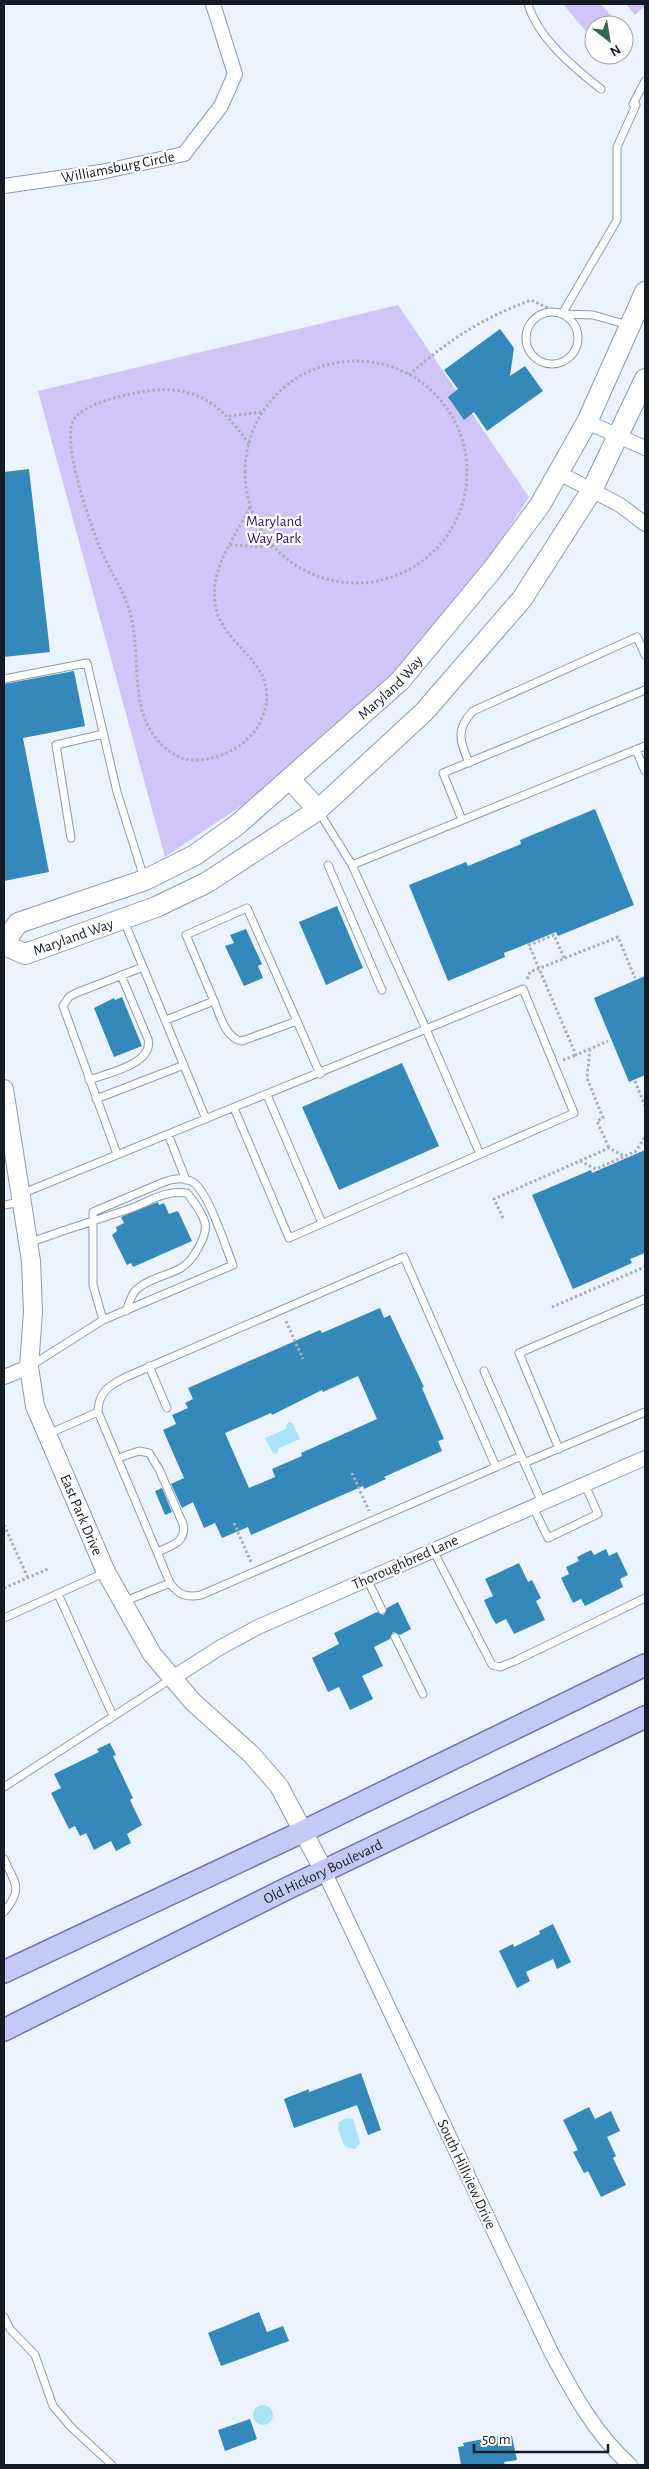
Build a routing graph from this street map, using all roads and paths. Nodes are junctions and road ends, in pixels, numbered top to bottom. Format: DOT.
graph roads {
  1 [pos="213,4"];
  2 [pos="528,4"];
  3 [pos="645,81"];
  4 [pos="601,89"];
  5 [pos="4,186"];
  6 [pos="645,292"];
  7 [pos="561,314"];
  8 [pos="630,326"];
  9 [pos="409,375"];
  10 [pos="645,379"];
  11 [pos="263,412"];
  12 [pos="229,416"];
  13 [pos="587,422"];
  14 [pos="619,436"];
  15 [pos="249,444"];
  16 [pos="645,448"];
  17 [pos="559,473"];
  18 [pos="592,490"];
  19 [pos="250,507"];
  20 [pos="645,524"];
  21 [pos="230,545"];
  22 [pos="274,547"];
  23 [pos="645,655"];
  24 [pos="4,679"];
  25 [pos="645,690"];
  26 [pos="103,734"];
  27 [pos="645,746"];
  28 [pos="636,750"];
  29 [pos="469,763"];
  30 [pos="645,770"];
  31 [pos="290,779"];
  32 [pos="318,810"];
  33 [pos="462,820"];
  34 [pos="71,838"];
  35 [pos="328,865"];
  36 [pos="352,865"];
  37 [pos="145,880"];
  38 [pos="123,919"];
  39 [pos="4,944"];
  40 [pos="564,958"];
  41 [pos="143,967"];
  42 [pos="539,968"];
  43 [pos="121,976"];
  44 [pos="635,978"];
  45 [pos="523,989"];
  46 [pos="382,990"];
  47 [pos="214,1001"];
  48 [pos="166,1020"];
  49 [pos="297,1020"];
  50 [pos="426,1029"];
  51 [pos="608,1041"];
  52 [pos="590,1049"];
  53 [pos="184,1066"];
  54 [pos="320,1074"];
  55 [pos="89,1080"];
  56 [pos="635,1081"];
  57 [pos="4,1089"];
  58 [pos="267,1095"];
  59 [pos="96,1099"];
  60 [pos="645,1106"];
  61 [pos="234,1108"];
  62 [pos="206,1119"];
  63 [pos="168,1134"];
  64 [pos="645,1137"];
  65 [pos="609,1148"];
  66 [pos="117,1154"];
  67 [pos="480,1154"];
  68 [pos="624,1156"];
  69 [pos="580,1161"];
  70 [pos="186,1180"];
  71 [pos="22,1198"];
  72 [pos="4,1205"];
  73 [pos="503,1218"];
  74 [pos="93,1220"];
  75 [pos="322,1223"];
  76 [pos="28,1243"];
  77 [pos="645,1267"];
  78 [pos="645,1299"];
  79 [pos="552,1307"];
  80 [pos="282,1310"];
  81 [pos="126,1311"];
  82 [pos="103,1320"];
  83 [pos="302,1359"];
  84 [pos="149,1366"];
  85 [pos="29,1367"];
  86 [pos="484,1371"];
  87 [pos="4,1377"];
  88 [pos="167,1408"];
  89 [pos="98,1412"];
  90 [pos="645,1412"];
  91 [pos="47,1434"];
  92 [pos="559,1449"];
  93 [pos="118,1458"];
  94 [pos="645,1458"];
  95 [pos="523,1460"];
  96 [pos="496,1467"];
  97 [pos="352,1473"];
  98 [pos="585,1484"];
  99 [pos="537,1505"];
  100 [pos="373,1520"];
  101 [pos="234,1523"];
  102 [pos="4,1526"];
  103 [pos="433,1550"];
  104 [pos="158,1552"];
  105 [pos="50,1568"];
  106 [pos="106,1572"];
  107 [pos="255,1572"];
  108 [pos="28,1578"];
  109 [pos="367,1579"];
  110 [pos="170,1582"];
  111 [pos="4,1588"];
  112 [pos="58,1594"];
  113 [pos="645,1598"];
  114 [pos="122,1602"];
  115 [pos="382,1610"];
  116 [pos="4,1618"];
  117 [pos="395,1637"];
  118 [pos="645,1665"];
  119 [pos="171,1679"];
  120 [pos="424,1694"];
  121 [pos="113,1716"];
  122 [pos="645,1717"];
  123 [pos="4,1787"];
  124 [pos="304,1831"];
  125 [pos="4,1859"];
  126 [pos="324,1871"];
  127 [pos="10,1873"];
  128 [pos="4,1879"];
  129 [pos="4,1912"];
  130 [pos="4,1972"];
  131 [pos="4,2030"];
  132 [pos="4,2317"];
  133 [pos="112,2465"];
  134 [pos="630,2465"];
  1 -- 5 [label="street, Williamsburg Circle"];
  2 -- 4 [label="lane"];
  3 -- 7 [label="lane"];
  6 -- 8 [label="main road, Maryland Way"];
  7 -- 7 [label="lane"];
  7 -- 8 [label="lane"];
  7 -- 9 [label="path"];
  8 -- 13 [label="main road, Maryland Way"];
  9 -- 11 [label="path"];
  9 -- 22 [label="path"];
  10 -- 14 [label="main road, Maryland Way"];
  11 -- 12 [label="path"];
  11 -- 15 [label="path"];
  12 -- 15 [label="path"];
  12 -- 21 [label="path"];
  13 -- 14 [label="street"];
  13 -- 17 [label="main road, Maryland Way"];
  14 -- 16 [label="street"];
  14 -- 18 [label="main road, Maryland Way"];
  15 -- 19 [label="path"];
  17 -- 18 [label="street"];
  17 -- 31 [label="main road, Maryland Way"];
  18 -- 20 [label="street"];
  18 -- 32 [label="main road, Maryland Way"];
  19 -- 21 [label="path"];
  19 -- 22 [label="path"];
  21 -- 22 [label="path"];
  23 -- 29 [label="lane"];
  24 -- 26 [label="lane"];
  25 -- 29 [label="lane"];
  26 -- 34 [label="lane"];
  26 -- 37 [label="lane"];
  27 -- 28 [label="lane"];
  28 -- 30 [label="lane"];
  28 -- 33 [label="lane"];
  29 -- 33 [label="lane"];
  31 -- 32 [label="main road"];
  31 -- 37 [label="main road, Maryland Way"];
  32 -- 36 [label="lane"];
  32 -- 38 [label="main road, Maryland Way"];
  33 -- 36 [label="lane"];
  35 -- 46 [label="lane"];
  36 -- 50 [label="lane"];
  37 -- 39 [label="main road, Maryland Way"];
  38 -- 39 [label="main road, Maryland Way"];
  38 -- 41 [label="lane"];
  40 -- 42 [label="path"];
  40 -- 42 [label="path"];
  40 -- 44 [label="path"];
  41 -- 43 [label="lane"];
  41 -- 48 [label="lane"];
  42 -- 45 [label="path"];
  42 -- 52 [label="path"];
  43 -- 55 [label="lane"];
  43 -- 55 [label="lane"];
  45 -- 50 [label="lane"];
  45 -- 67 [label="lane"];
  47 -- 48 [label="lane"];
  47 -- 49 [label="lane"];
  47 -- 49 [label="lane"];
  48 -- 53 [label="lane"];
  49 -- 54 [label="lane"];
  50 -- 54 [label="lane"];
  50 -- 67 [label="lane"];
  51 -- 52 [label="path"];
  52 -- 65 [label="path"];
  53 -- 59 [label="lane"];
  53 -- 62 [label="lane"];
  54 -- 58 [label="lane"];
  55 -- 59 [label="lane"];
  56 -- 60 [label="path"];
  57 -- 71 [label="street, East Park Drive"];
  58 -- 61 [label="lane"];
  58 -- 75 [label="lane"];
  59 -- 66 [label="lane"];
  61 -- 62 [label="lane"];
  61 -- 75 [label="lane"];
  62 -- 63 [label="lane"];
  63 -- 66 [label="lane"];
  63 -- 70 [label="lane"];
  64 -- 68 [label="path"];
  65 -- 68 [label="path"];
  65 -- 69 [label="path"];
  66 -- 71 [label="lane"];
  67 -- 75 [label="lane"];
  68 -- 69 [label="path"];
  69 -- 73 [label="path"];
  70 -- 74 [label="lane"];
  70 -- 81 [label="lane"];
  71 -- 72 [label="lane"];
  71 -- 76 [label="street, East Park Drive"];
  74 -- 76 [label="lane"];
  74 -- 81 [label="lane"];
  74 -- 82 [label="lane"];
  76 -- 85 [label="street, East Park Drive"];
  77 -- 79 [label="path"];
  78 -- 92 [label="lane"];
  80 -- 83 [label="path"];
  80 -- 84 [label="lane"];
  80 -- 96 [label="lane"];
  81 -- 82 [label="lane"];
  82 -- 85 [label="lane"];
  84 -- 88 [label="lane"];
  84 -- 89 [label="lane"];
  85 -- 87 [label="street"];
  85 -- 91 [label="street, East Park Drive"];
  86 -- 95 [label="lane"];
  89 -- 91 [label="lane"];
  89 -- 93 [label="lane"];
  90 -- 92 [label="lane"];
  91 -- 106 [label="street, East Park Drive"];
  92 -- 95 [label="lane"];
  93 -- 104 [label="lane"];
  93 -- 104 [label="lane"];
  94 -- 98 [label="street, Thoroughbred Lane"];
  95 -- 96 [label="lane"];
  95 -- 99 [label="lane"];
  96 -- 100 [label="lane"];
  97 -- 100 [label="path"];
  98 -- 99 [label="street, Thoroughbred Lane"];
  98 -- 99 [label="lane"];
  99 -- 103 [label="street, Thoroughbred Lane"];
  100 -- 107 [label="lane"];
  101 -- 107 [label="path"];
  102 -- 108 [label="path"];
  103 -- 109 [label="street, Thoroughbred Lane"];
  103 -- 113 [label="lane"];
  104 -- 110 [label="lane"];
  105 -- 108 [label="path"];
  106 -- 112 [label="lane"];
  106 -- 114 [label="street, East Park Drive"];
  107 -- 110 [label="lane"];
  108 -- 111 [label="path"];
  109 -- 115 [label="lane"];
  109 -- 119 [label="street, Thoroughbred Lane"];
  110 -- 114 [label="lane"];
  112 -- 116 [label="lane"];
  112 -- 121 [label="lane"];
  114 -- 119 [label="street, East Park Drive"];
  117 -- 120 [label="lane"];
  118 -- 124 [label="main road"];
  119 -- 121 [label="lane"];
  119 -- 124 [label="street, East Park Drive"];
  121 -- 123 [label="lane"];
  122 -- 126 [label="main road, Old Hickory Boulevard"];
  124 -- 126 [label="street, East Park Drive"];
  124 -- 130 [label="main road"];
  125 -- 127 [label="lane"];
  126 -- 131 [label="main road, Old Hickory Boulevard"];
  126 -- 134 [label="street, South Hillview Drive"];
  127 -- 128 [label="lane"];
  127 -- 129 [label="lane"];
  132 -- 133 [label="lane"];
}
